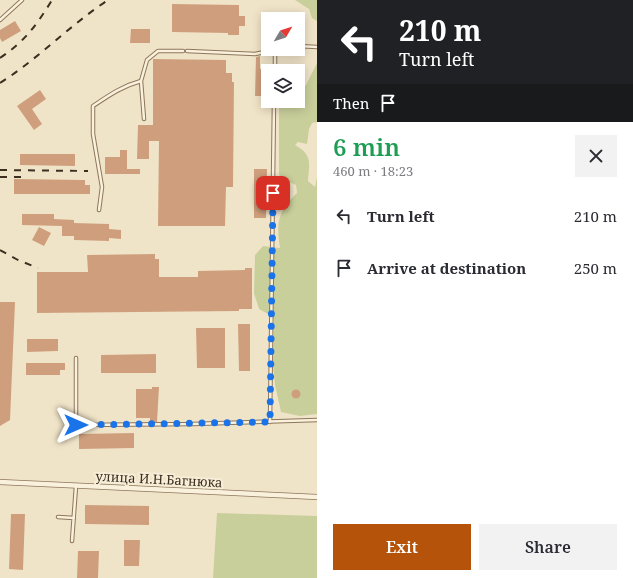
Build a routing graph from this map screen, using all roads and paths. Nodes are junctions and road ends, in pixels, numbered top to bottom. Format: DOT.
graph roads {
  1 [pos="22,0"];
  2 [pos="0,20"];
  3 [pos="305,46"];
  4 [pos="317,47"];
  5 [pos="261,53"];
  6 [pos="141,81"];
  7 [pos="274,108"];
  8 [pos="144,119"];
  9 [pos="99,210"];
  10 [pos="76,358"];
  11 [pos="317,420"];
  12 [pos="270,422"];
  13 [pos="0,482"];
  14 [pos="76,486"];
  15 [pos="317,497"];
  16 [pos="58,518"];
  17 [pos="74,518"];
  18 [pos="72,541"];
  1 -- 2 [label="lane"];
  3 -- 4 [label="lane"];
  5 -- 6 [label="lane"];
  6 -- 8 [label="lane"];
  6 -- 9 [label="lane"];
  7 -- 12 [label="lane"];
  10 -- 12 [label="lane"];
  11 -- 12 [label="lane"];
  13 -- 14 [label="street, улица И.Н.Багнюка"];
  14 -- 15 [label="street, улица И.Н.Багнюка"];
  14 -- 17 [label="lane"];
  16 -- 17 [label="lane"];
  17 -- 18 [label="lane"];
}
